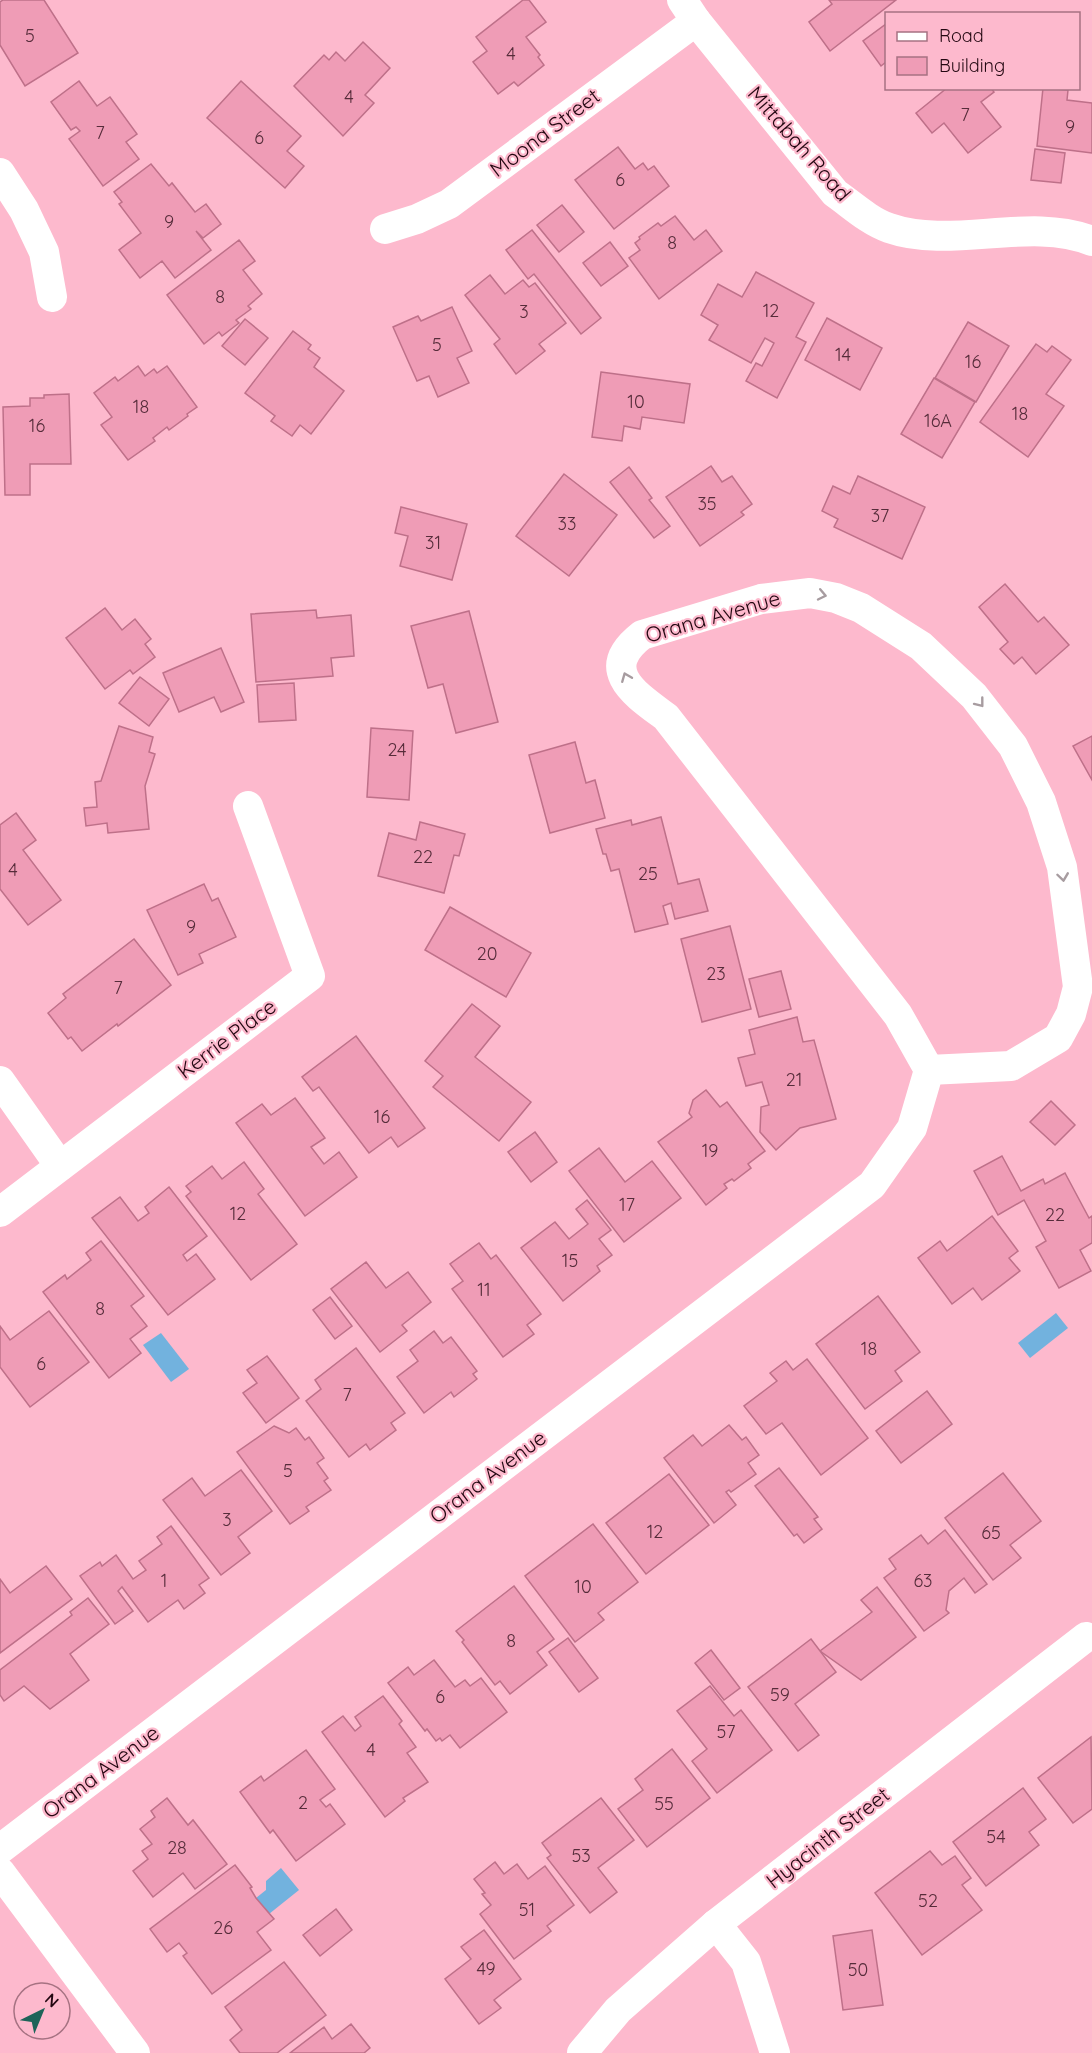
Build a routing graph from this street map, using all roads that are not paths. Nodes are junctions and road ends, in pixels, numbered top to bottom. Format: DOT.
graph roads {
  1 [pos="689,10"];
  2 [pos="0,173"];
  3 [pos="385,229"];
  4 [pos="1092,241"];
  5 [pos="52,297"];
  6 [pos="248,806"];
  7 [pos="929,1070"];
  8 [pos="0,1081"];
  9 [pos="60,1166"];
  10 [pos="0,1212"];
  11 [pos="1086,1637"];
  12 [pos="0,1849"];
  13 [pos="0,1872"];
  14 [pos="716,1924"];
  15 [pos="135,2053"];
  16 [pos="582,2053"];
  17 [pos="775,2053"];
  1 -- 3 [label="street, Moona Street"];
  1 -- 4 [label="street, Mittabah Road"];
  2 -- 5 [label="street"];
  6 -- 9 [label="street, Kerrie Place"];
  7 -- 7 [label="street, Orana Avenue, one-way"];
  7 -- 12 [label="street, Orana Avenue"];
  8 -- 9 [label="street"];
  9 -- 10 [label="street, Kerrie Place"];
  11 -- 14 [label="street, Hyacinth Street"];
  13 -- 15 [label="street"];
  14 -- 16 [label="street, Hyacinth Street"];
  14 -- 17 [label="street"];
}
